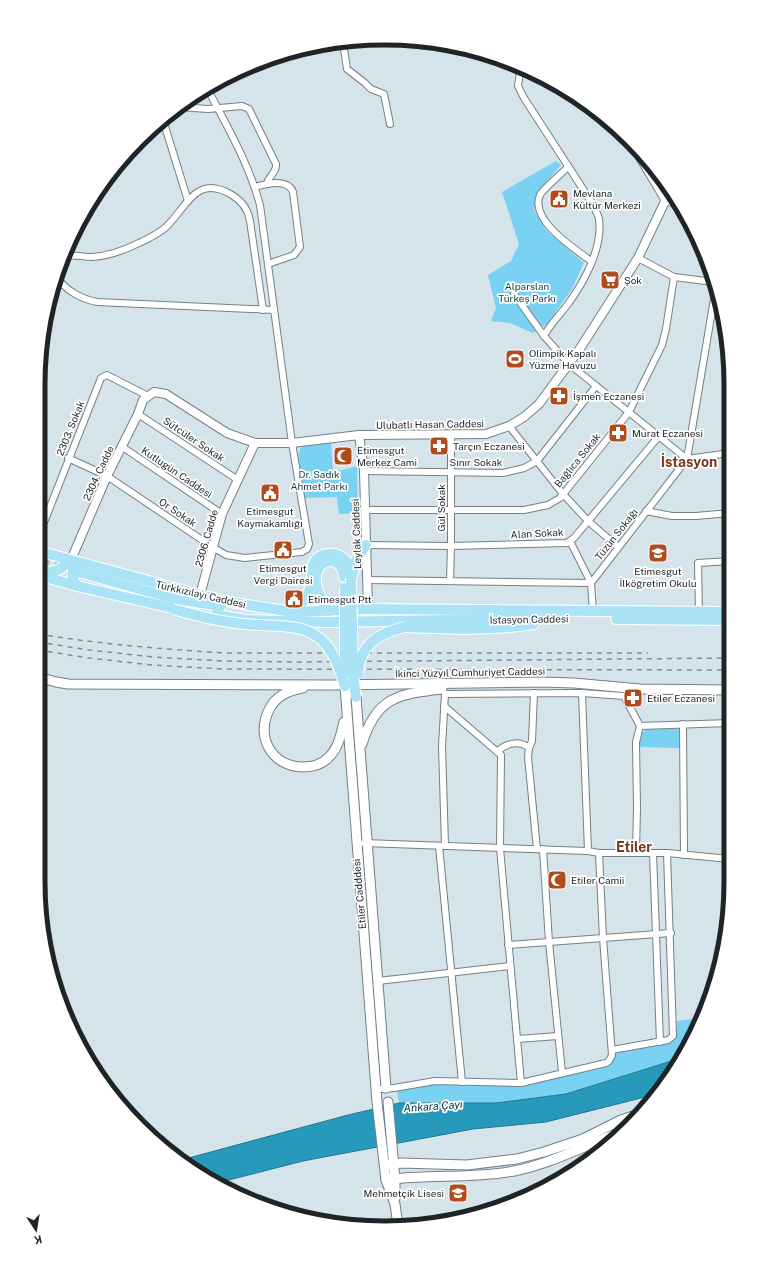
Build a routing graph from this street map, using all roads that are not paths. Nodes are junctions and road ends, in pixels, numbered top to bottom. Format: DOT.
graph roads {
  1 [pos="344,48"];
  2 [pos="520,74"];
  3 [pos="210,93"];
  4 [pos="188,108"];
  5 [pos="217,108"];
  6 [pos="390,124"];
  7 [pos="165,126"];
  8 [pos="644,166"];
  9 [pos="568,167"];
  10 [pos="267,184"];
  11 [pos="255,187"];
  12 [pos="667,196"];
  13 [pos="188,201"];
  14 [pos="665,201"];
  15 [pos="671,203"];
  16 [pos="71,255"];
  17 [pos="638,258"];
  18 [pos="592,262"];
  19 [pos="268,264"];
  20 [pos="674,278"];
  21 [pos="708,281"];
  22 [pos="61,282"];
  23 [pos="514,294"];
  24 [pos="713,303"];
  25 [pos="263,310"];
  26 [pos="274,310"];
  27 [pos="544,336"];
  28 [pos="569,364"];
  29 [pos="596,386"];
  30 [pos="148,396"];
  31 [pos="629,412"];
  32 [pos="138,414"];
  33 [pos="509,426"];
  34 [pos="451,434"];
  35 [pos="359,435"];
  36 [pos="659,436"];
  37 [pos="255,443"];
  38 [pos="292,444"];
  39 [pos="122,446"];
  40 [pos="724,454"];
  41 [pos="68,458"];
  42 [pos="687,459"];
  43 [pos="537,461"];
  44 [pos="364,471"];
  45 [pos="451,472"];
  46 [pos="107,476"];
  47 [pos="238,480"];
  48 [pos="563,494"];
  49 [pos="365,510"];
  50 [pos="452,510"];
  51 [pos="646,512"];
  52 [pos="222,514"];
  53 [pos="724,514"];
  54 [pos="45,517"];
  55 [pos="588,521"];
  56 [pos="570,541"];
  57 [pos="366,545"];
  58 [pos="451,546"];
  59 [pos="618,547"];
  60 [pos="214,548"];
  61 [pos="45,553"];
  62 [pos="45,555"];
  63 [pos="724,561"];
  64 [pos="77,565"];
  65 [pos="45,571"];
  66 [pos="45,573"];
  67 [pos="45,577"];
  68 [pos="348,578"];
  69 [pos="367,580"];
  70 [pos="450,581"];
  71 [pos="591,583"];
  72 [pos="77,586"];
  73 [pos="200,595"];
  74 [pos="172,609"];
  75 [pos="368,609"];
  76 [pos="328,611"];
  77 [pos="293,612"];
  78 [pos="593,612"];
  79 [pos="699,612"];
  80 [pos="724,612"];
  81 [pos="568,618"];
  82 [pos="724,620"];
  83 [pos="328,622"];
  84 [pos="45,679"];
  85 [pos="470,683"];
  86 [pos="332,685"];
  87 [pos="345,686"];
  88 [pos="724,690"];
  89 [pos="534,693"];
  90 [pos="582,693"];
  91 [pos="356,697"];
  92 [pos="444,706"];
  93 [pos="346,713"];
  94 [pos="724,723"];
  95 [pos="683,724"];
  96 [pos="640,726"];
  97 [pos="529,748"];
  98 [pos="361,750"];
  99 [pos="497,752"];
  100 [pos="366,843"];
  101 [pos="356,844"];
  102 [pos="442,846"];
  103 [pos="500,848"];
  104 [pos="540,849"];
  105 [pos="588,851"];
  106 [pos="636,852"];
  107 [pos="599,853"];
  108 [pos="653,853"];
  109 [pos="668,854"];
  110 [pos="684,855"];
  111 [pos="724,858"];
  112 [pos="670,933"];
  113 [pos="656,934"];
  114 [pos="602,938"];
  115 [pos="549,942"];
  116 [pos="508,945"];
  117 [pos="510,966"];
  118 [pos="451,972"];
  119 [pos="378,981"];
  120 [pos="558,1036"];
  121 [pos="517,1039"];
  122 [pos="660,1042"];
  123 [pos="612,1050"];
  124 [pos="562,1072"];
  125 [pos="462,1082"];
  126 [pos="521,1083"];
  127 [pos="386,1088"];
  128 [pos="376,1089"];
  129 [pos="388,1102"];
  130 [pos="629,1118"];
  131 [pos="608,1137"];
  132 [pos="387,1150"];
  133 [pos="389,1164"];
  134 [pos="414,1178"];
  135 [pos="391,1179"];
  136 [pos="395,1201"];
  137 [pos="397,1220"];
  1 -- 6 [label="street"];
  2 -- 9 [label="street"];
  3 -- 5 [label="street"];
  4 -- 5 [label="street"];
  5 -- 10 [label="street"];
  5 -- 11 [label="street"];
  7 -- 13 [label="street"];
  8 -- 14 [label="street"];
  9 -- 18 [label="street"];
  9 -- 18 [label="street"];
  10 -- 11 [label="street"];
  10 -- 19 [label="street"];
  11 -- 19 [label="street"];
  12 -- 14 [label="street, Ulubatlı Hasan Caddesi"];
  13 -- 16 [label="street"];
  13 -- 25 [label="street"];
  14 -- 15 [label="street"];
  14 -- 17 [label="street, Ulubatlı Hasan Caddesi"];
  17 -- 20 [label="street"];
  17 -- 28 [label="street, Ulubatlı Hasan Caddesi"];
  18 -- 27 [label="street"];
  19 -- 26 [label="street"];
  20 -- 21 [label="street"];
  20 -- 31 [label="street, Bağlıca Sokak"];
  22 -- 25 [label="street"];
  23 -- 27 [label="street"];
  24 -- 42 [label="street, Tüzün Sokağı"];
  25 -- 26 [label="street"];
  26 -- 38 [label="street"];
  27 -- 28 [label="street"];
  28 -- 29 [label="street"];
  28 -- 33 [label="street, Ulubatlı Hasan Caddesi"];
  29 -- 31 [label="street"];
  29 -- 43 [label="street, Sınır Sokak"];
  30 -- 32 [label="street, 2304. Cadde"];
  30 -- 37 [label="street, Ulubatlı Hasan Caddesi"];
  30 -- 41 [label="street, 2303. Sokak"];
  31 -- 36 [label="street"];
  31 -- 48 [label="street, Bağlıca Sokak"];
  32 -- 39 [label="street, 2304. Cadde"];
  32 -- 47 [label="street, Sütcüler Sokak"];
  33 -- 34 [label="street, Ulubatlı Hasan Caddesi"];
  33 -- 43 [label="street"];
  34 -- 35 [label="street, Ulubatlı Hasan Caddesi"];
  34 -- 45 [label="street, Gül Sokak"];
  35 -- 38 [label="street, Ulubatlı Hasan Caddesi"];
  35 -- 44 [label="street, Leylak Caddesi"];
  36 -- 42 [label="street"];
  36 -- 55 [label="street, Alan Sokak"];
  37 -- 38 [label="street, Ulubatlı Hasan Caddesi"];
  37 -- 47 [label="street, 2306. Cadde"];
  38 -- 60 [label="street, Or Sokak"];
  39 -- 46 [label="street, 2304. Cadde"];
  39 -- 52 [label="street, Kutlugün Caddesi"];
  40 -- 42 [label="street"];
  41 -- 46 [label="street, Or Sokak"];
  41 -- 54 [label="street, 2303. Sokak"];
  42 -- 51 [label="street, Tüzün Sokağı"];
  43 -- 45 [label="street, Sınır Sokak"];
  43 -- 48 [label="street"];
  44 -- 45 [label="street, Sınır Sokak"];
  44 -- 49 [label="street, Leylak Caddesi"];
  45 -- 50 [label="street, Gül Sokak"];
  46 -- 60 [label="street, Or Sokak"];
  46 -- 64 [label="street, 2304. Cadde"];
  47 -- 52 [label="street, 2306. Cadde"];
  48 -- 50 [label="street, Bağlıca Sokak"];
  48 -- 55 [label="street"];
  49 -- 50 [label="street, Bağlıca Sokak"];
  49 -- 57 [label="street, Leylak Caddesi"];
  50 -- 58 [label="street, Gül Sokak"];
  51 -- 53 [label="street"];
  51 -- 59 [label="street, Tüzün Sokağı"];
  52 -- 60 [label="street, 2306. Cadde"];
  55 -- 56 [label="street, Alan Sokak"];
  55 -- 59 [label="street"];
  56 -- 58 [label="street, Alan Sokak"];
  56 -- 71 [label="street"];
  57 -- 58 [label="street, Alan Sokak"];
  57 -- 68 [label="main road"];
  57 -- 69 [label="street, Leylak Caddesi"];
  58 -- 70 [label="street, Gül Sokak"];
  59 -- 71 [label="street, Tüzün Sokağı"];
  60 -- 73 [label="street, 2306. Cadde"];
  61 -- 64 [label="main road, Türkkızılayı Caddesi"];
  62 -- 65 [label="main road"];
  63 -- 79 [label="street"];
  64 -- 66 [label="main road"];
  64 -- 72 [label="main road"];
  64 -- 73 [label="main road, Türkkızılayı Caddesi"];
  64 -- 77 [label="main road"];
  67 -- 72 [label="main road, Türkkızılayı Caddesi"];
  68 -- 76 [label="main road"];
  68 -- 77 [label="main road"];
  68 -- 87 [label="main road, bridge"];
  68 -- 91 [label="main road, bridge"];
  69 -- 70 [label="street"];
  69 -- 75 [label="street, Leylak Caddesi"];
  70 -- 71 [label="street"];
  71 -- 78 [label="street"];
  72 -- 74 [label="main road, Türkkızılayı Caddesi"];
  73 -- 77 [label="main road, Türkkızılayı Caddesi"];
  74 -- 83 [label="main road, Türkkızılayı Caddesi"];
  74 -- 87 [label="main road, bridge"];
  75 -- 76 [label="main road, Türkkızılayı Caddesi"];
  75 -- 78 [label="main road, İstasyon Caddesi"];
  76 -- 77 [label="main road, Türkkızılayı Caddesi"];
  78 -- 79 [label="main road, İstasyon Caddesi"];
  79 -- 80 [label="main road, İstasyon Caddesi"];
  81 -- 82 [label="main road, İstasyon Caddesi"];
  81 -- 83 [label="main road, İstasyon Caddesi"];
  81 -- 91 [label="main road, bridge"];
  84 -- 86 [label="main road, İkinci Yüzyıl Cumhuriyet Caddesi"];
  85 -- 86 [label="main road, İkinci Yüzyıl Cumhuriyet Caddesi"];
  85 -- 88 [label="main road, İkinci Yüzyıl Cumhuriyet Caddesi"];
  85 -- 98 [label="main road"];
  86 -- 93 [label="main road"];
  87 -- 93 [label="main road"];
  89 -- 90 [label="street"];
  89 -- 92 [label="street"];
  89 -- 97 [label="street"];
  90 -- 96 [label="street"];
  90 -- 105 [label="street"];
  91 -- 98 [label="main road, Etiler Cadddesi"];
  92 -- 99 [label="street"];
  92 -- 102 [label="street"];
  93 -- 101 [label="main road"];
  94 -- 95 [label="street"];
  95 -- 96 [label="street"];
  95 -- 110 [label="street"];
  96 -- 106 [label="street"];
  97 -- 99 [label="street"];
  97 -- 104 [label="street"];
  98 -- 100 [label="main road, Etiler Cadddesi"];
  99 -- 103 [label="street"];
  100 -- 101 [label="street"];
  100 -- 102 [label="street"];
  100 -- 119 [label="main road, Etiler Cadddesi"];
  101 -- 128 [label="main road"];
  102 -- 103 [label="street"];
  102 -- 118 [label="street"];
  103 -- 104 [label="street"];
  103 -- 116 [label="street"];
  104 -- 105 [label="street"];
  104 -- 115 [label="street"];
  105 -- 107 [label="street"];
  106 -- 107 [label="street"];
  106 -- 108 [label="street"];
  107 -- 114 [label="street"];
  108 -- 109 [label="street"];
  108 -- 113 [label="street"];
  109 -- 110 [label="street"];
  109 -- 112 [label="street"];
  110 -- 111 [label="street"];
  112 -- 113 [label="street"];
  112 -- 122 [label="street"];
  113 -- 114 [label="street"];
  113 -- 122 [label="street"];
  114 -- 115 [label="street"];
  114 -- 123 [label="street"];
  115 -- 116 [label="street"];
  115 -- 120 [label="street"];
  116 -- 117 [label="street"];
  117 -- 118 [label="street"];
  117 -- 121 [label="street"];
  118 -- 119 [label="street"];
  118 -- 125 [label="street"];
  119 -- 127 [label="main road, Etiler Cadddesi"];
  120 -- 121 [label="street"];
  120 -- 124 [label="street"];
  121 -- 126 [label="street"];
  122 -- 123 [label="street"];
  123 -- 124 [label="street"];
  124 -- 126 [label="street"];
  125 -- 126 [label="street"];
  125 -- 127 [label="street"];
  127 -- 128 [label="street"];
  128 -- 132 [label="main road"];
  129 -- 132 [label="main road"];
  130 -- 133 [label="main road"];
  131 -- 134 [label="main road"];
  132 -- 133 [label="main road"];
  133 -- 135 [label="main road"];
  134 -- 135 [label="main road"];
  134 -- 136 [label="main road"];
  135 -- 136 [label="main road"];
  136 -- 137 [label="main road"];
}
